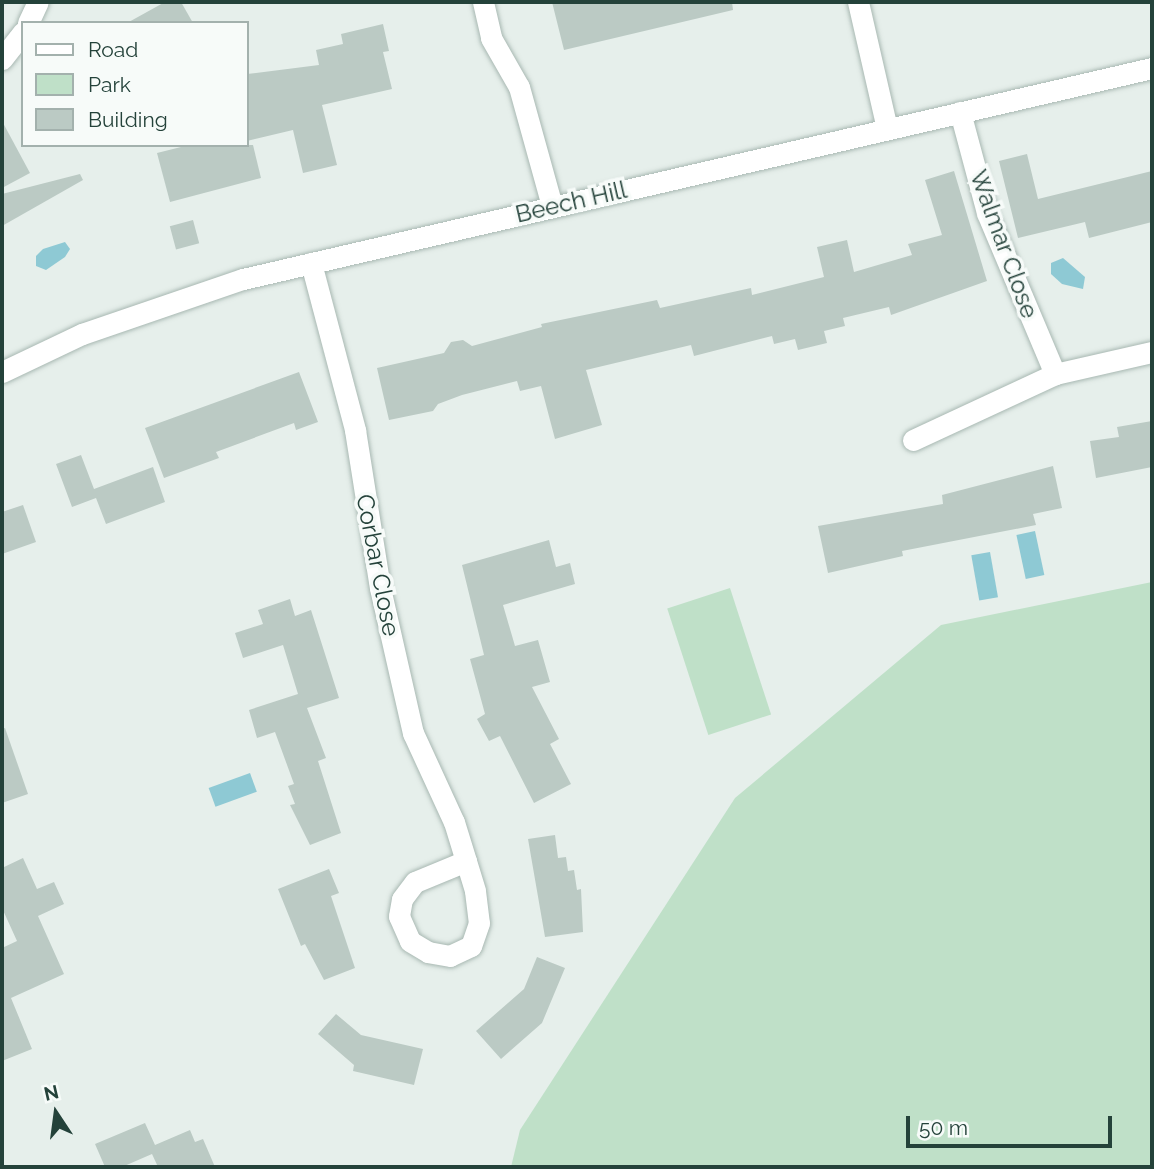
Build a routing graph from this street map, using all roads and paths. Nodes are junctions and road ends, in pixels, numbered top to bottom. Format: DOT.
graph roads {
  1 [pos="38,2"];
  2 [pos="483,2"];
  3 [pos="858,2"];
  4 [pos="29,21"];
  5 [pos="21,35"];
  6 [pos="2,59"];
  7 [pos="1152,68"];
  8 [pos="960,112"];
  9 [pos="887,129"];
  10 [pos="552,206"];
  11 [pos="311,263"];
  12 [pos="1152,352"];
  13 [pos="2,372"];
  14 [pos="1055,374"];
  15 [pos="913,439"];
  16 [pos="466,861"];
  1 -- 4 [label="street"];
  2 -- 10 [label="street"];
  3 -- 9 [label="street"];
  5 -- 6 [label="street"];
  7 -- 8 [label="street, Beech Hill"];
  8 -- 9 [label="street, Beech Hill"];
  8 -- 14 [label="street, Walmar Close"];
  9 -- 10 [label="street, Beech Hill"];
  10 -- 11 [label="street, Beech Hill"];
  11 -- 13 [label="street, Beech Hill"];
  11 -- 16 [label="street, Corbar Close"];
  12 -- 14 [label="street"];
  14 -- 15 [label="street"];
  16 -- 16 [label="street, Corbar Close"];
}
